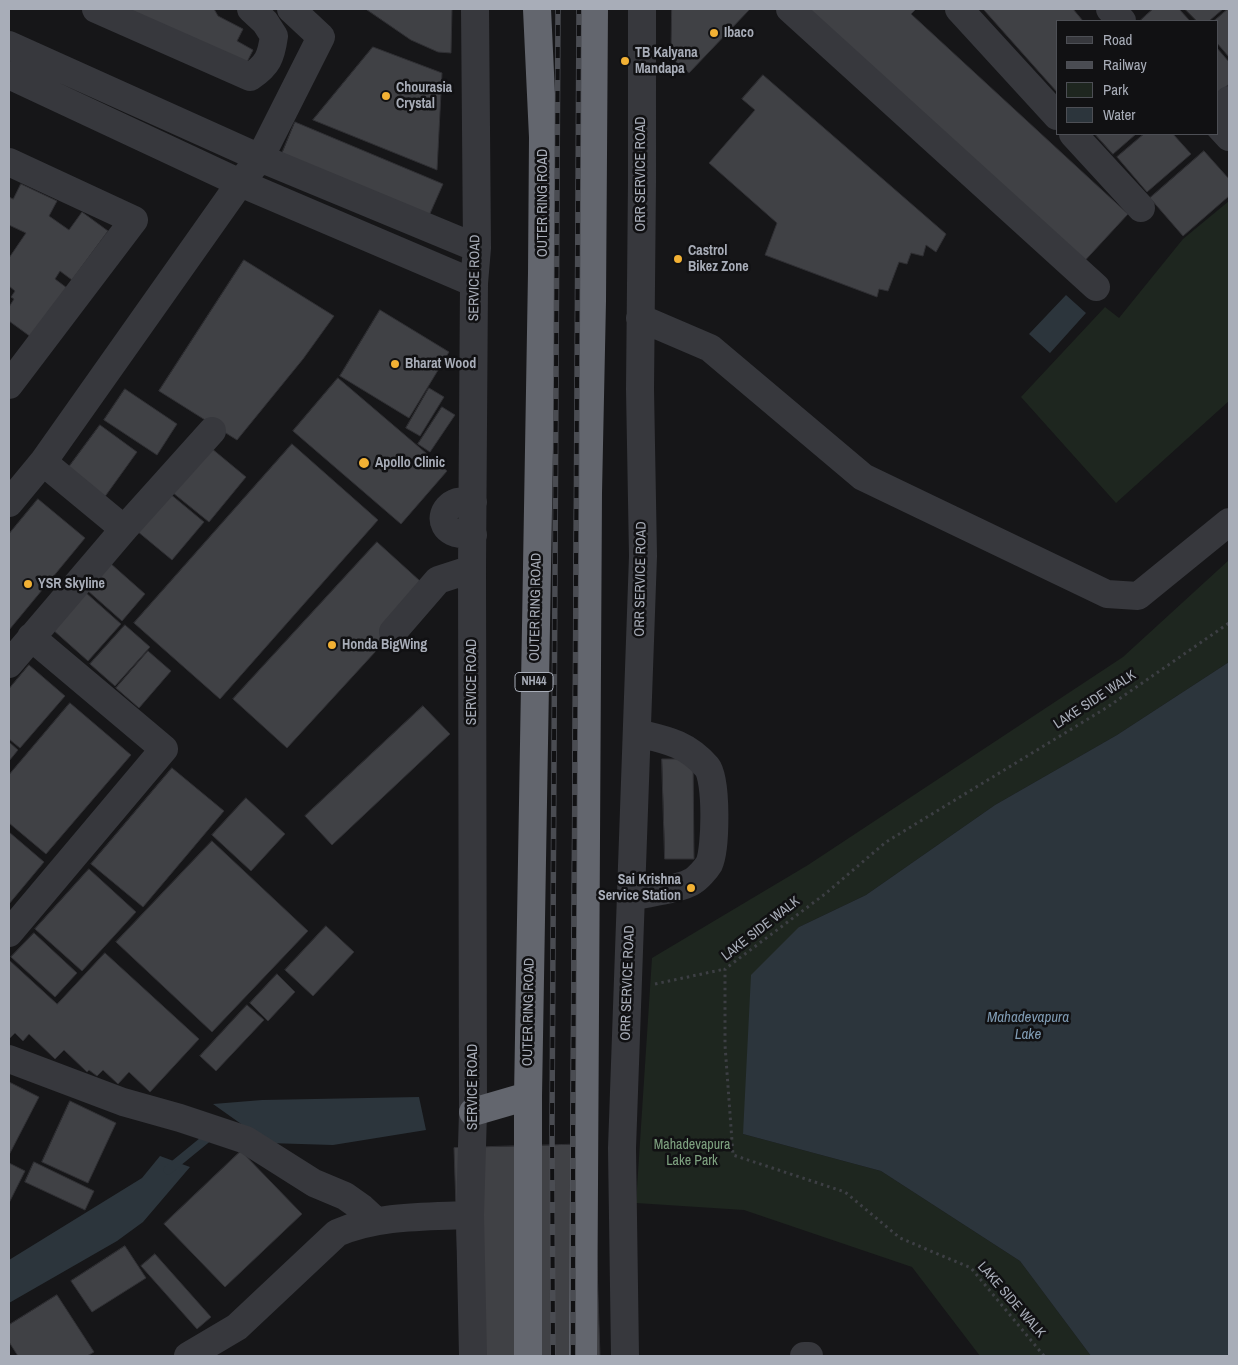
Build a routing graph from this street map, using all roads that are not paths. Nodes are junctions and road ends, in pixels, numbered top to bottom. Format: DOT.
graph roads {
  1 [pos="96,9"];
  2 [pos="251,9"];
  3 [pos="291,9"];
  4 [pos="475,9"];
  5 [pos="537,9"];
  6 [pos="594,9"];
  7 [pos="642,9"];
  8 [pos="790,9"];
  9 [pos="959,9"];
  10 [pos="9,44"];
  11 [pos="9,76"];
  12 [pos="1229,100"];
  13 [pos="1218,111"];
  14 [pos="1056,115"];
  15 [pos="1218,125"];
  16 [pos="1074,135"];
  17 [pos="1229,137"];
  18 [pos="260,158"];
  19 [pos="9,162"];
  20 [pos="240,182"];
  21 [pos="1141,208"];
  22 [pos="477,248"];
  23 [pos="474,283"];
  24 [pos="1096,287"];
  25 [pos="640,318"];
  26 [pos="9,385"];
  27 [pos="212,430"];
  28 [pos="43,462"];
  29 [pos="9,503"];
  30 [pos="1229,522"];
  31 [pos="124,528"];
  32 [pos="472,569"];
  33 [pos="393,632"];
  34 [pos="32,637"];
  35 [pos="9,664"];
  36 [pos="636,733"];
  37 [pos="631,897"];
  38 [pos="9,933"];
  39 [pos="9,1059"];
  40 [pos="528,1096"];
  41 [pos="473,1112"];
  42 [pos="470,1215"];
  43 [pos="376,1220"];
  44 [pos="188,1356"];
  45 [pos="472,1356"];
  46 [pos="528,1356"];
  47 [pos="583,1356"];
  48 [pos="625,1356"];
  49 [pos="804,1356"];
  50 [pos="809,1356"];
  1 -- 2 [label="street"];
  3 -- 18 [label="street"];
  4 -- 22 [label="street, SERVICE ROAD"];
  5 -- 40 [label="highway, OUTER RING ROAD / NH44"];
  6 -- 47 [label="highway"];
  7 -- 25 [label="street, ORR SERVICE ROAD"];
  8 -- 24 [label="street"];
  9 -- 14 [label="street"];
  10 -- 18 [label="street"];
  11 -- 20 [label="street"];
  12 -- 13 [label="street"];
  15 -- 17 [label="street"];
  16 -- 21 [label="street"];
  18 -- 20 [label="street"];
  18 -- 22 [label="street"];
  19 -- 26 [label="street"];
  20 -- 23 [label="street"];
  20 -- 28 [label="street"];
  22 -- 23 [label="street, SERVICE ROAD"];
  23 -- 32 [label="street, SERVICE ROAD"];
  25 -- 30 [label="street"];
  25 -- 36 [label="street, ORR SERVICE ROAD"];
  27 -- 31 [label="street"];
  28 -- 29 [label="street"];
  28 -- 31 [label="street"];
  31 -- 34 [label="street"];
  32 -- 33 [label="street"];
  32 -- 41 [label="street, SERVICE ROAD"];
  34 -- 35 [label="street"];
  34 -- 38 [label="street"];
  36 -- 37 [label="street, ORR SERVICE ROAD"];
  36 -- 37 [label="street"];
  37 -- 48 [label="street, ORR SERVICE ROAD"];
  39 -- 43 [label="street"];
  40 -- 41 [label="highway"];
  40 -- 46 [label="highway, OUTER RING ROAD / NH44"];
  41 -- 42 [label="street, SERVICE ROAD"];
  42 -- 43 [label="street"];
  42 -- 45 [label="street, SERVICE ROAD"];
  43 -- 44 [label="street"];
  49 -- 50 [label="street"];
}
